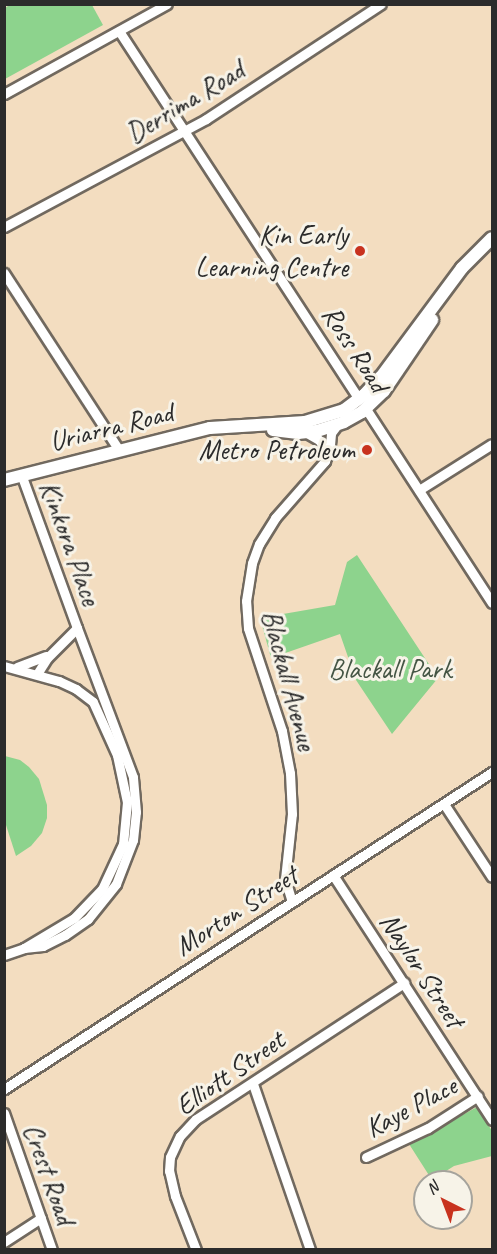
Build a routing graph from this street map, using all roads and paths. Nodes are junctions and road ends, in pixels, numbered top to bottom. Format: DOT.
graph roads {
  1 [pos="167,4"];
  2 [pos="381,4"];
  3 [pos="118,31"];
  4 [pos="4,94"];
  5 [pos="184,132"];
  6 [pos="4,227"];
  7 [pos="492,238"];
  8 [pos="492,246"];
  9 [pos="4,273"];
  10 [pos="362,404"];
  11 [pos="339,424"];
  12 [pos="230,426"];
  13 [pos="306,433"];
  14 [pos="492,444"];
  15 [pos="119,450"];
  16 [pos="327,456"];
  17 [pos="21,474"];
  18 [pos="4,480"];
  19 [pos="419,490"];
  20 [pos="492,603"];
  21 [pos="77,628"];
  22 [pos="55,650"];
  23 [pos="4,666"];
  24 [pos="15,668"];
  25 [pos="37,674"];
  26 [pos="97,685"];
  27 [pos="97,707"];
  28 [pos="492,772"];
  29 [pos="444,804"];
  30 [pos="333,875"];
  31 [pos="492,877"];
  32 [pos="292,902"];
  33 [pos="24,948"];
  34 [pos="4,955"];
  35 [pos="404,983"];
  36 [pos="253,1084"];
  37 [pos="4,1089"];
  38 [pos="478,1096"];
  39 [pos="4,1113"];
  40 [pos="492,1120"];
  41 [pos="366,1157"];
  42 [pos="41,1218"];
  43 [pos="4,1242"];
  44 [pos="195,1248"];
  45 [pos="52,1250"];
  46 [pos="310,1250"];
  1 -- 3 [label="street"];
  2 -- 5 [label="street, Derrima Road"];
  3 -- 4 [label="street"];
  3 -- 5 [label="street, Ross Road"];
  5 -- 6 [label="street, Derrima Road"];
  5 -- 10 [label="street, Ross Road"];
  7 -- 10 [label="main road, Uriarra Road"];
  8 -- 10 [label="main road, Uriarra Road"];
  9 -- 15 [label="street"];
  10 -- 11 [label="main road, Uriarra Road"];
  10 -- 12 [label="main road, Uriarra Road"];
  10 -- 19 [label="street, Ross Road"];
  11 -- 13 [label="main road, Uriarra Road"];
  11 -- 16 [label="street, Blackall Avenue"];
  12 -- 13 [label="main road, Uriarra Road"];
  12 -- 15 [label="main road, Uriarra Road"];
  13 -- 16 [label="street"];
  14 -- 19 [label="street"];
  15 -- 17 [label="main road, Uriarra Road"];
  16 -- 32 [label="street, Blackall Avenue"];
  17 -- 18 [label="main road, Uriarra Road"];
  17 -- 21 [label="street, Kinkora Place"];
  19 -- 20 [label="street, Ross Road"];
  21 -- 22 [label="street, Kinkora Place"];
  21 -- 26 [label="street, Kinkora Place"];
  22 -- 24 [label="street"];
  22 -- 25 [label="street, Kinkora Place"];
  23 -- 24 [label="street, Kinkora Place"];
  24 -- 25 [label="street, Kinkora Place"];
  25 -- 27 [label="street, Kinkora Place"];
  26 -- 27 [label="street, Kinkora Place"];
  26 -- 33 [label="street, Kinkora Place"];
  27 -- 33 [label="street, Kinkora Place"];
  28 -- 29 [label="street, Morton Street"];
  29 -- 30 [label="street, Morton Street"];
  29 -- 31 [label="street"];
  30 -- 32 [label="street, Morton Street"];
  30 -- 35 [label="street, Naylor Street"];
  32 -- 37 [label="street, Morton Street"];
  33 -- 34 [label="street, Kinkora Place"];
  35 -- 36 [label="street, Elliott Street"];
  35 -- 38 [label="street, Naylor Street"];
  36 -- 44 [label="street, Elliott Street"];
  36 -- 46 [label="street"];
  38 -- 40 [label="street, Naylor Street"];
  38 -- 41 [label="street, Kaye Place"];
  39 -- 42 [label="street, Crest Road"];
  42 -- 43 [label="street"];
  42 -- 45 [label="street, Crest Road"];
}
